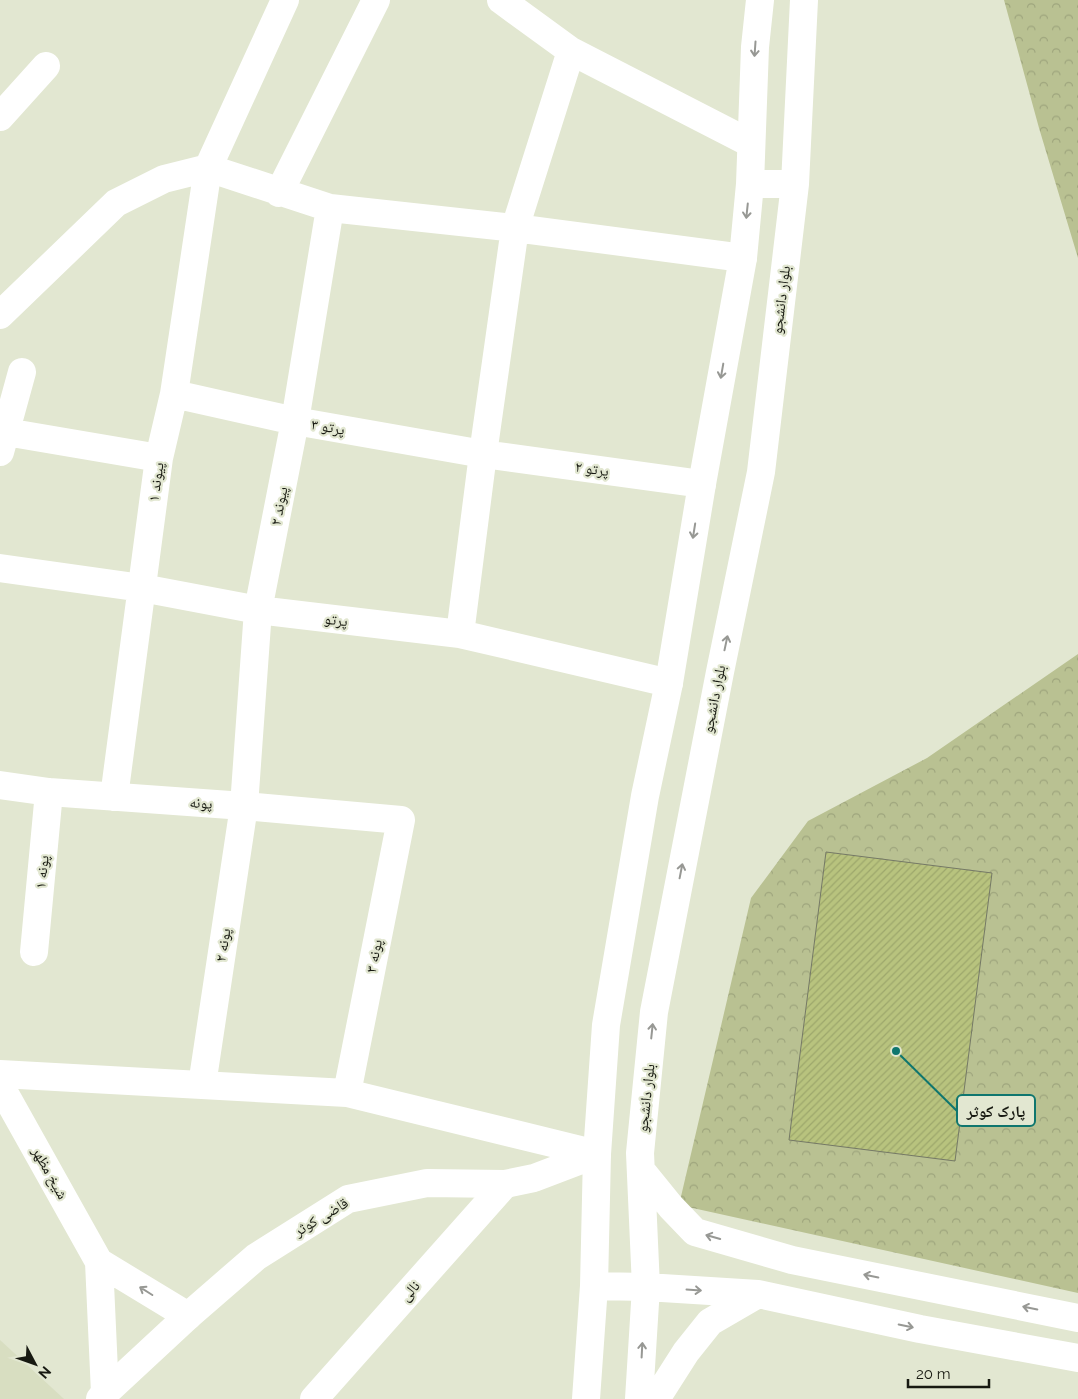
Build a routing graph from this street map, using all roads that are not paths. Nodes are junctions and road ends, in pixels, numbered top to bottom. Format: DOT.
graph roads {
  1 [pos="285,0"];
  2 [pos="376,0"];
  3 [pos="760,0"];
  4 [pos="804,0"];
  5 [pos="506,2"];
  6 [pos="571,51"];
  7 [pos="46,66"];
  8 [pos="0,117"];
  9 [pos="750,143"];
  10 [pos="208,168"];
  11 [pos="750,184"];
  12 [pos="795,184"];
  13 [pos="279,193"];
  14 [pos="330,208"];
  15 [pos="515,228"];
  16 [pos="743,258"];
  17 [pos="0,315"];
  18 [pos="22,372"];
  19 [pos="174,394"];
  20 [pos="295,421"];
  21 [pos="3,442"];
  22 [pos="483,454"];
  23 [pos="159,458"];
  24 [pos="702,484"];
  25 [pos="0,568"];
  26 [pos="142,588"];
  27 [pos="258,610"];
  28 [pos="460,634"];
  29 [pos="669,683"];
  30 [pos="0,785"];
  31 [pos="50,792"];
  32 [pos="114,797"];
  33 [pos="244,806"];
  34 [pos="401,820"];
  35 [pos="34,952"];
  36 [pos="0,1074"];
  37 [pos="0,1085"];
  38 [pos="202,1085"];
  39 [pos="347,1093"];
  40 [pos="597,1154"];
  41 [pos="641,1170"];
  42 [pos="505,1184"];
  43 [pos="99,1262"];
  44 [pos="594,1286"];
  45 [pos="646,1287"];
  46 [pos="758,1294"];
  47 [pos="188,1316"];
  48 [pos="1078,1318"];
  49 [pos="1078,1358"];
  50 [pos="102,1396"];
  51 [pos="314,1399"];
  52 [pos="586,1399"];
  53 [pos="639,1399"];
  54 [pos="656,1399"];
  1 -- 10 [label="street, پیوند ۱"];
  2 -- 13 [label="street"];
  3 -- 9 [label="street, one-way"];
  4 -- 12 [label="street, بلوار دانشجو"];
  5 -- 6 [label="street"];
  6 -- 9 [label="street"];
  6 -- 15 [label="street"];
  7 -- 8 [label="street"];
  9 -- 11 [label="street"];
  10 -- 13 [label="street"];
  10 -- 17 [label="street"];
  10 -- 19 [label="street, پیوند ۱"];
  11 -- 12 [label="street"];
  11 -- 16 [label="street, one-way"];
  41 -- 12 [label="street, بلوار دانشجو, one-way"];
  13 -- 14 [label="street"];
  14 -- 15 [label="street"];
  14 -- 20 [label="street, پیوند ۲"];
  15 -- 16 [label="street"];
  15 -- 22 [label="street"];
  16 -- 24 [label="street, one-way"];
  18 -- 21 [label="street"];
  19 -- 20 [label="street, پرتو ۳"];
  19 -- 23 [label="street, پیوند ۱"];
  20 -- 22 [label="street, پرتو ۳"];
  20 -- 27 [label="street, پیوند ۲"];
  21 -- 23 [label="street"];
  22 -- 24 [label="street, پرتو ۲"];
  22 -- 28 [label="street"];
  23 -- 26 [label="street, پیوند ۱"];
  24 -- 29 [label="street, one-way"];
  25 -- 26 [label="street, پرتو"];
  26 -- 27 [label="street, پرتو"];
  26 -- 32 [label="street, پیوند ۱"];
  27 -- 28 [label="street, پرتو"];
  27 -- 33 [label="street, پیوند ۲"];
  28 -- 29 [label="street, پرتو"];
  29 -- 40 [label="street"];
  30 -- 31 [label="street, پونه"];
  31 -- 32 [label="street, پونه"];
  31 -- 35 [label="street, پونه ۱"];
  32 -- 33 [label="street, پونه"];
  33 -- 34 [label="street, پونه"];
  33 -- 38 [label="street, پونه ۲"];
  34 -- 39 [label="street, پونه ۳"];
  36 -- 38 [label="street"];
  37 -- 43 [label="street, شیخ مظهر"];
  38 -- 39 [label="street"];
  39 -- 40 [label="street"];
  40 -- 42 [label="street, قاضی کوثر"];
  40 -- 44 [label="street"];
  41 -- 45 [label="street, بلوار دانشجو"];
  48 -- 41 [label="street, one-way"];
  42 -- 47 [label="street, قاضی کوثر"];
  42 -- 51 [label="street, نالی"];
  47 -- 43 [label="street, one-way"];
  43 -- 50 [label="street"];
  44 -- 45 [label="street"];
  44 -- 52 [label="street"];
  45 -- 46 [label="street, one-way"];
  53 -- 45 [label="street, بلوار دانشجو, one-way"];
  46 -- 49 [label="street, one-way"];
  46 -- 54 [label="street"];
  47 -- 50 [label="street, قاضی کوثر"];
}
